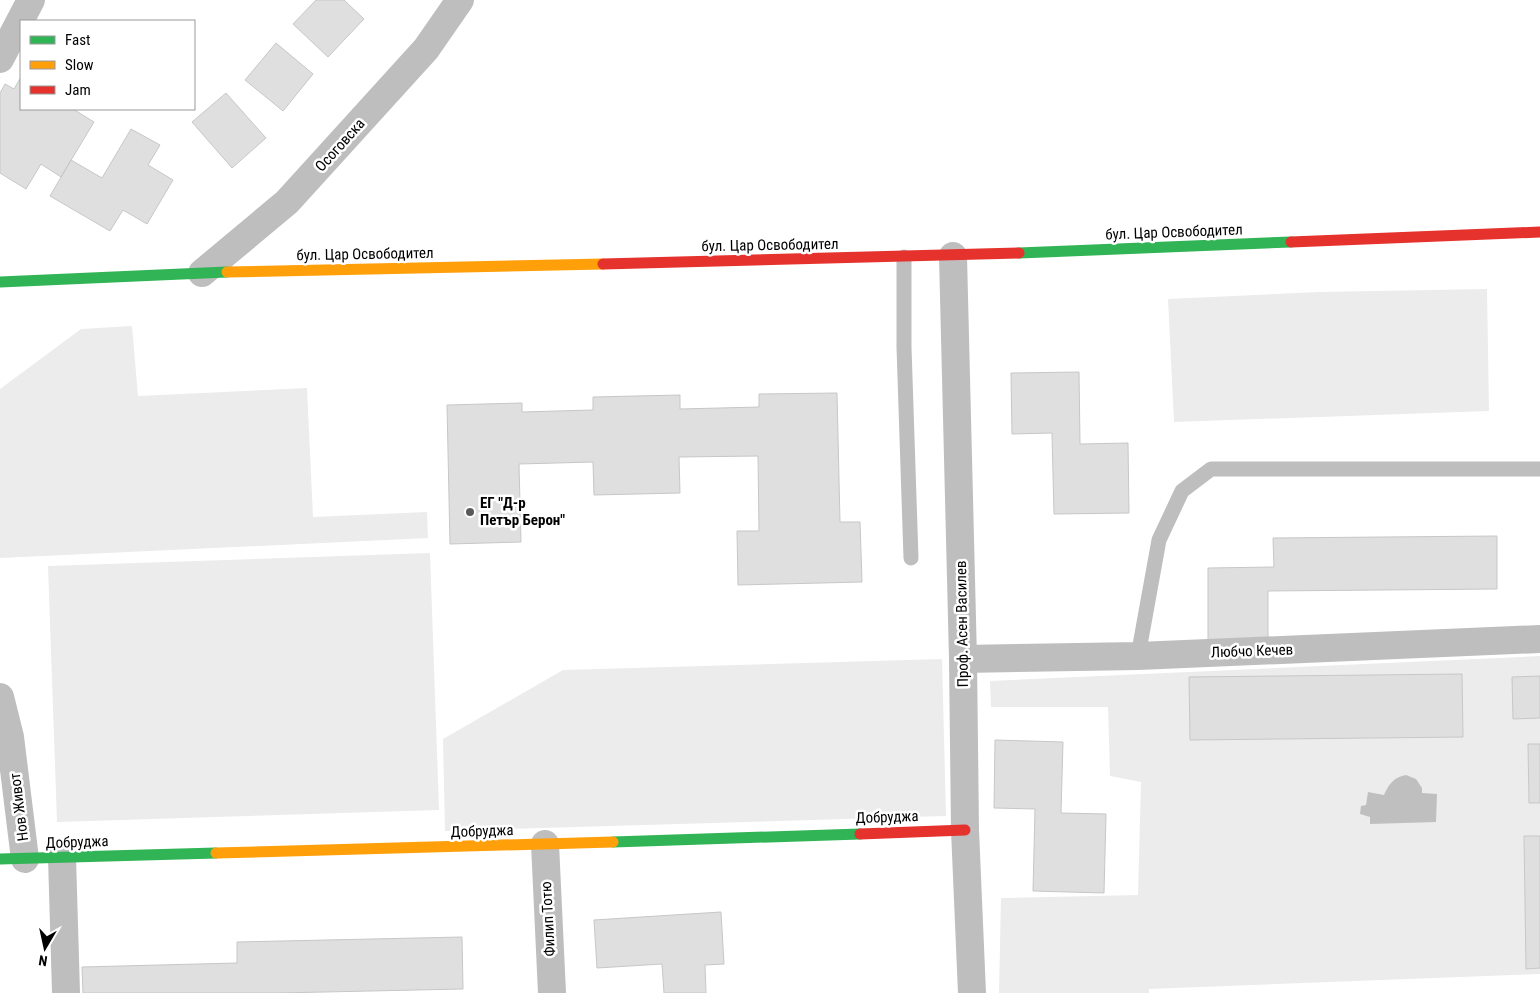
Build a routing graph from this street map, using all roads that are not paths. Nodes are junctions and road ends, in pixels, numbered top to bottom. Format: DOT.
graph roads {
  1 [pos="31,0"];
  2 [pos="460,0"];
  3 [pos="21,20"];
  4 [pos="20,21"];
  5 [pos="0,60"];
  6 [pos="1540,232"];
  7 [pos="953,256"];
  8 [pos="904,257"];
  9 [pos="202,273"];
  10 [pos="0,282"];
  11 [pos="1540,469"];
  12 [pos="911,558"];
  13 [pos="1540,639"];
  14 [pos="1138,656"];
  15 [pos="963,659"];
  16 [pos="0,697"];
  17 [pos="965,830"];
  18 [pos="545,844"];
  19 [pos="62,857"];
  20 [pos="13,859"];
  21 [pos="66,993"];
  22 [pos="552,993"];
  23 [pos="972,993"];
  1 -- 3 [label="street"];
  2 -- 9 [label="street, Осоговска"];
  4 -- 5 [label="street"];
  6 -- 7 [label="main road, бул. Цар Освободител"];
  7 -- 8 [label="main road, бул. Цар Освободител"];
  7 -- 15 [label="street, Проф. Асен Василев"];
  8 -- 9 [label="main road, бул. Цар Освободител"];
  8 -- 12 [label="lane"];
  9 -- 10 [label="main road, бул. Цар Освободител"];
  11 -- 14 [label="lane"];
  13 -- 14 [label="street, Любчо Кечев"];
  14 -- 15 [label="street, Любчо Кечев"];
  15 -- 17 [label="street, Проф. Асен Василев"];
  16 -- 20 [label="street, Нов Живот"];
  17 -- 18 [label="main road, Добруджа"];
  17 -- 23 [label="street, Проф. Асен Василев"];
  18 -- 19 [label="main road, Добруджа"];
  18 -- 22 [label="street, Филип Тотю"];
  19 -- 20 [label="main road, Добруджа"];
  19 -- 21 [label="street"];
}
